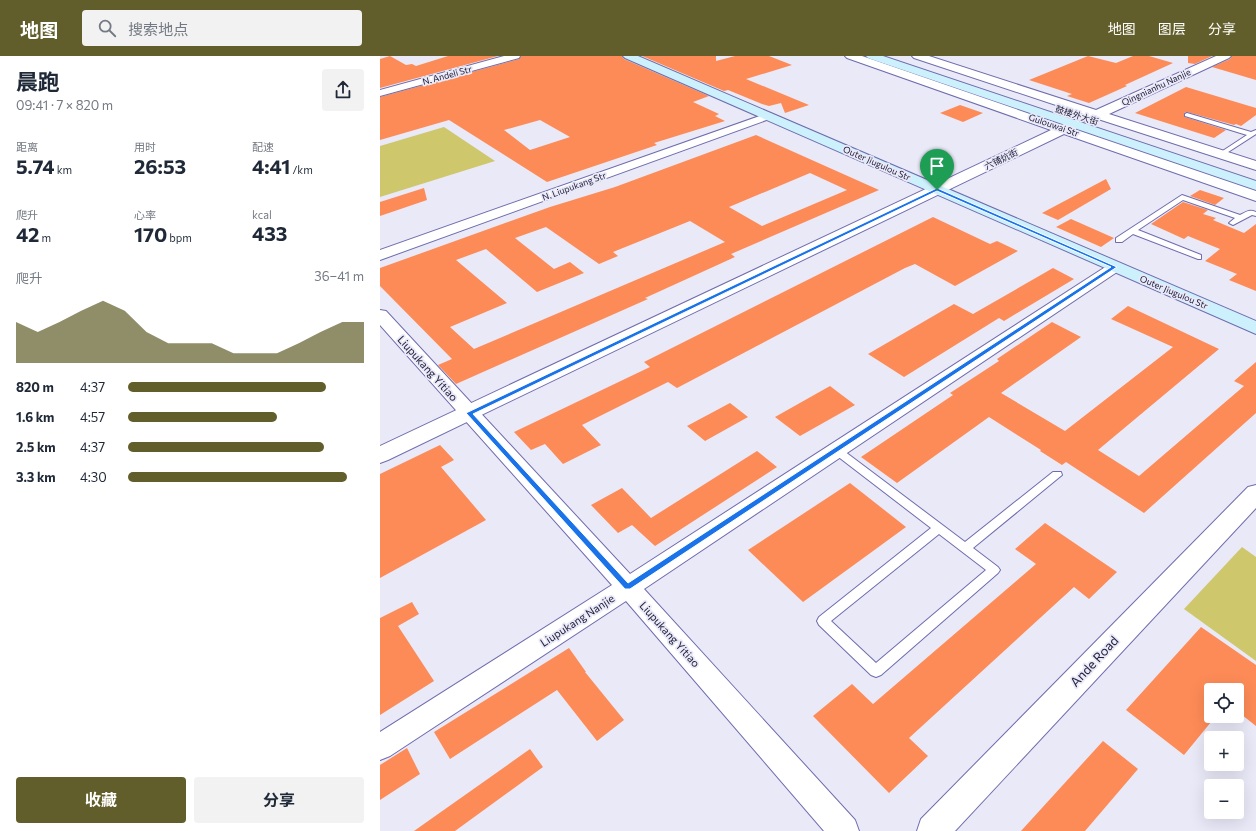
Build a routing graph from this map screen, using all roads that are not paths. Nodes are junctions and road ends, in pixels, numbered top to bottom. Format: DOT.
graph roads {
  1 [pos="515,56"];
  2 [pos="629,56"];
  3 [pos="851,56"];
  4 [pos="872,56"];
  5 [pos="898,56"];
  6 [pos="918,56"];
  7 [pos="1225,56"];
  8 [pos="380,93"];
  9 [pos="1187,115"];
  10 [pos="768,116"];
  11 [pos="1092,117"];
  12 [pos="1069,126"];
  13 [pos="1254,133"];
  14 [pos="1220,155"];
  15 [pos="1256,166"];
  16 [pos="1256,175"];
  17 [pos="1256,186"];
  18 [pos="937,190"];
  19 [pos="1256,196"];
  20 [pos="1256,214"];
  21 [pos="1241,218"];
  22 [pos="1233,223"];
  23 [pos="1133,231"];
  24 [pos="1120,240"];
  25 [pos="380,255"];
  26 [pos="1198,257"];
  27 [pos="1115,267"];
  28 [pos="380,315"];
  29 [pos="1256,328"];
  30 [pos="469,413"];
  31 [pos="836,450"];
  32 [pos="380,455"];
  33 [pos="1057,475"];
  34 [pos="1256,493"];
  35 [pos="939,528"];
  36 [pos="965,548"];
  37 [pos="628,587"];
  38 [pos="380,747"];
  39 [pos="844,831"];
  40 [pos="933,831"];
  1 -- 8 [label="street, N. Andeli Str"];
  2 -- 10 [label="main road, Outer Jiugulou Str"];
  3 -- 12 [label="street, Gulouwai Str"];
  4 -- 12 [label="main road"];
  5 -- 11 [label="main road, 鼓楼外大街"];
  6 -- 11 [label="street, 鼓楼外大街"];
  7 -- 11 [label="street, Qingnianhu Nanjie"];
  9 -- 13 [label="lane"];
  10 -- 18 [label="main road, Outer Jiugulou Str"];
  10 -- 25 [label="street, N. Liupukang Str"];
  11 -- 14 [label="street, 鼓楼外大街"];
  11 -- 16 [label="main road, 鼓楼外大街"];
  12 -- 17 [label="main road"];
  12 -- 18 [label="street, 六铺炕街"];
  12 -- 19 [label="street, Gulouwai Str"];
  13 -- 14 [label="lane"];
  14 -- 15 [label="street, 鼓楼外大街"];
  18 -- 27 [label="main road, Outer Jiugulou Str"];
  18 -- 30 [label="street, 六铺炕街"];
  20 -- 21 [label="lane"];
  21 -- 22 [label="lane"];
  21 -- 23 [label="lane"];
  23 -- 24 [label="lane"];
  23 -- 26 [label="lane"];
  27 -- 29 [label="main road, Outer Jiugulou Str"];
  27 -- 31 [label="street, Liupukang Nanjie"];
  28 -- 30 [label="street, Liupukang Yitiao"];
  30 -- 32 [label="street, 六铺炕街"];
  30 -- 37 [label="street, Liupukang Yitiao"];
  31 -- 35 [label="lane"];
  31 -- 37 [label="street, Liupukang Nanjie"];
  33 -- 36 [label="lane"];
  34 -- 40 [label="street, Ande Road"];
  35 -- 36 [label="lane"];
  35 -- 36 [label="lane"];
  37 -- 38 [label="street, Liupukang Nanjie"];
  37 -- 39 [label="street, Liupukang Yitiao"];
}
